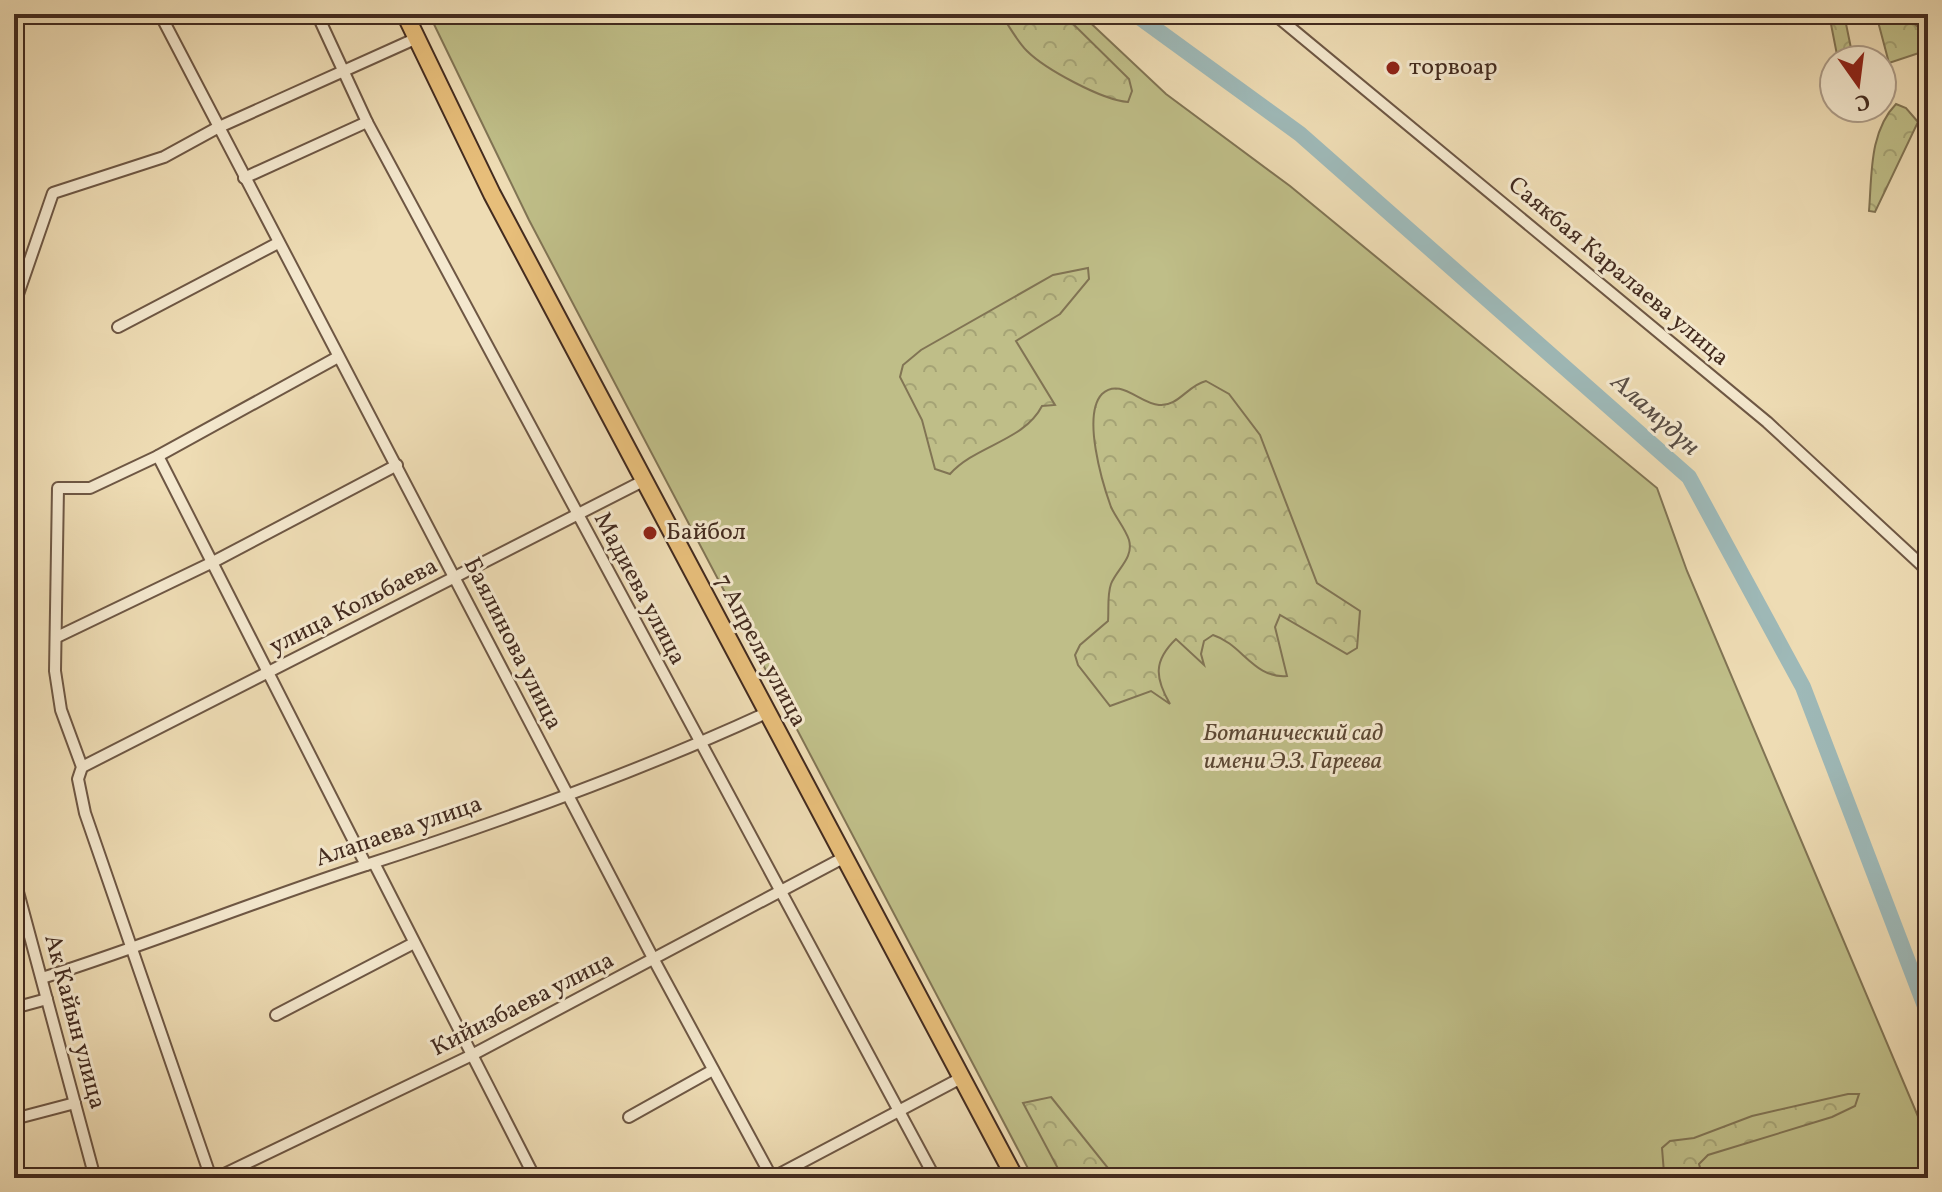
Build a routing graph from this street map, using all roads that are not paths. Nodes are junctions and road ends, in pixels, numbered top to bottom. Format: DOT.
graph roads {
  1 [pos="160,14"];
  2 [pos="317,14"];
  3 [pos="405,14"];
  4 [pos="1274,14"];
  5 [pos="417,38"];
  6 [pos="341,69"];
  7 [pos="367,122"];
  8 [pos="217,128"];
  9 [pos="244,178"];
  10 [pos="278,243"];
  11 [pos="14,306"];
  12 [pos="118,327"];
  13 [pos="338,357"];
  14 [pos="158,456"];
  15 [pos="397,465"];
  16 [pos="643,481"];
  17 [pos="577,514"];
  18 [pos="213,562"];
  19 [pos="1928,571"];
  20 [pos="456,578"];
  21 [pos="57,637"];
  22 [pos="268,672"];
  23 [pos="766,713"];
  24 [pos="699,744"];
  25 [pos="82,767"];
  26 [pos="568,794"];
  27 [pos="843,858"];
  28 [pos="370,864"];
  29 [pos="14,877"];
  30 [pos="779,889"];
  31 [pos="17,900"];
  32 [pos="414,943"];
  33 [pos="134,949"];
  34 [pos="654,960"];
  35 [pos="42,978"];
  36 [pos="47,999"];
  37 [pos="14,1008"];
  38 [pos="276,1015"];
  39 [pos="470,1056"];
  40 [pos="713,1070"];
  41 [pos="961,1078"];
  42 [pos="75,1103"];
  43 [pos="898,1111"];
  44 [pos="629,1117"];
  45 [pos="14,1119"];
  46 [pos="95,1178"];
  47 [pos="214,1178"];
  48 [pos="535,1178"];
  49 [pos="772,1178"];
  50 [pos="935,1178"];
  51 [pos="1015,1178"];
  1 -- 8 [label="street, Баялинова улица"];
  2 -- 6 [label="street, Мадиева улица"];
  3 -- 5 [label="main road, 7 Апреля улица"];
  4 -- 19 [label="street, Саякбая Каралаева улица"];
  5 -- 6 [label="street"];
  5 -- 16 [label="main road, 7 Апреля улица"];
  6 -- 7 [label="street, Мадиева улица"];
  6 -- 8 [label="street"];
  7 -- 9 [label="street"];
  7 -- 17 [label="street, Мадиева улица"];
  8 -- 9 [label="street, Баялинова улица"];
  8 -- 11 [label="street"];
  9 -- 10 [label="street, Баялинова улица"];
  10 -- 12 [label="street"];
  10 -- 13 [label="street, Баялинова улица"];
  13 -- 14 [label="street"];
  13 -- 15 [label="street, Баялинова улица"];
  14 -- 18 [label="street"];
  14 -- 21 [label="street"];
  15 -- 18 [label="street"];
  15 -- 20 [label="street, Баялинова улица"];
  16 -- 17 [label="street, улица Кольбаева"];
  16 -- 23 [label="main road, 7 Апреля улица"];
  17 -- 20 [label="street, улица Кольбаева"];
  17 -- 24 [label="street, Мадиева улица"];
  18 -- 21 [label="street"];
  18 -- 22 [label="street"];
  20 -- 22 [label="street, улица Кольбаева"];
  20 -- 26 [label="street, Баялинова улица"];
  21 -- 25 [label="street"];
  22 -- 25 [label="street, улица Кольбаева"];
  22 -- 28 [label="street"];
  23 -- 24 [label="street, Алапаева улица"];
  23 -- 27 [label="main road, 7 Апреля улица"];
  24 -- 26 [label="street, Алапаева улица"];
  24 -- 30 [label="street, Мадиева улица"];
  25 -- 33 [label="street"];
  26 -- 28 [label="street, Алапаева улица"];
  26 -- 34 [label="street, Баялинова улица"];
  27 -- 30 [label="street, Кийизбаева улица"];
  27 -- 41 [label="main road, 7 Апреля улица"];
  28 -- 32 [label="street"];
  28 -- 33 [label="street, Алапаева улица"];
  29 -- 31 [label="street, Ак Кайын улица"];
  30 -- 34 [label="street, Кийизбаева улица"];
  30 -- 43 [label="street, Мадиева улица"];
  31 -- 35 [label="street, Ак Кайын улица"];
  32 -- 38 [label="street"];
  32 -- 39 [label="street"];
  33 -- 35 [label="street, Алапаева улица"];
  33 -- 47 [label="street"];
  34 -- 39 [label="street, Кийизбаева улица"];
  34 -- 40 [label="street, Баялинова улица"];
  35 -- 36 [label="street, Ак Кайын улица"];
  36 -- 37 [label="street"];
  36 -- 42 [label="street, Ак Кайын улица"];
  39 -- 47 [label="street, Кийизбаева улица"];
  39 -- 48 [label="street"];
  40 -- 44 [label="street"];
  40 -- 49 [label="street, Баялинова улица"];
  41 -- 43 [label="street"];
  41 -- 51 [label="main road, 7 Апреля улица"];
  42 -- 45 [label="street"];
  42 -- 46 [label="street, Ак Кайын улица"];
  43 -- 49 [label="street"];
  43 -- 50 [label="street, Мадиева улица"];
}
